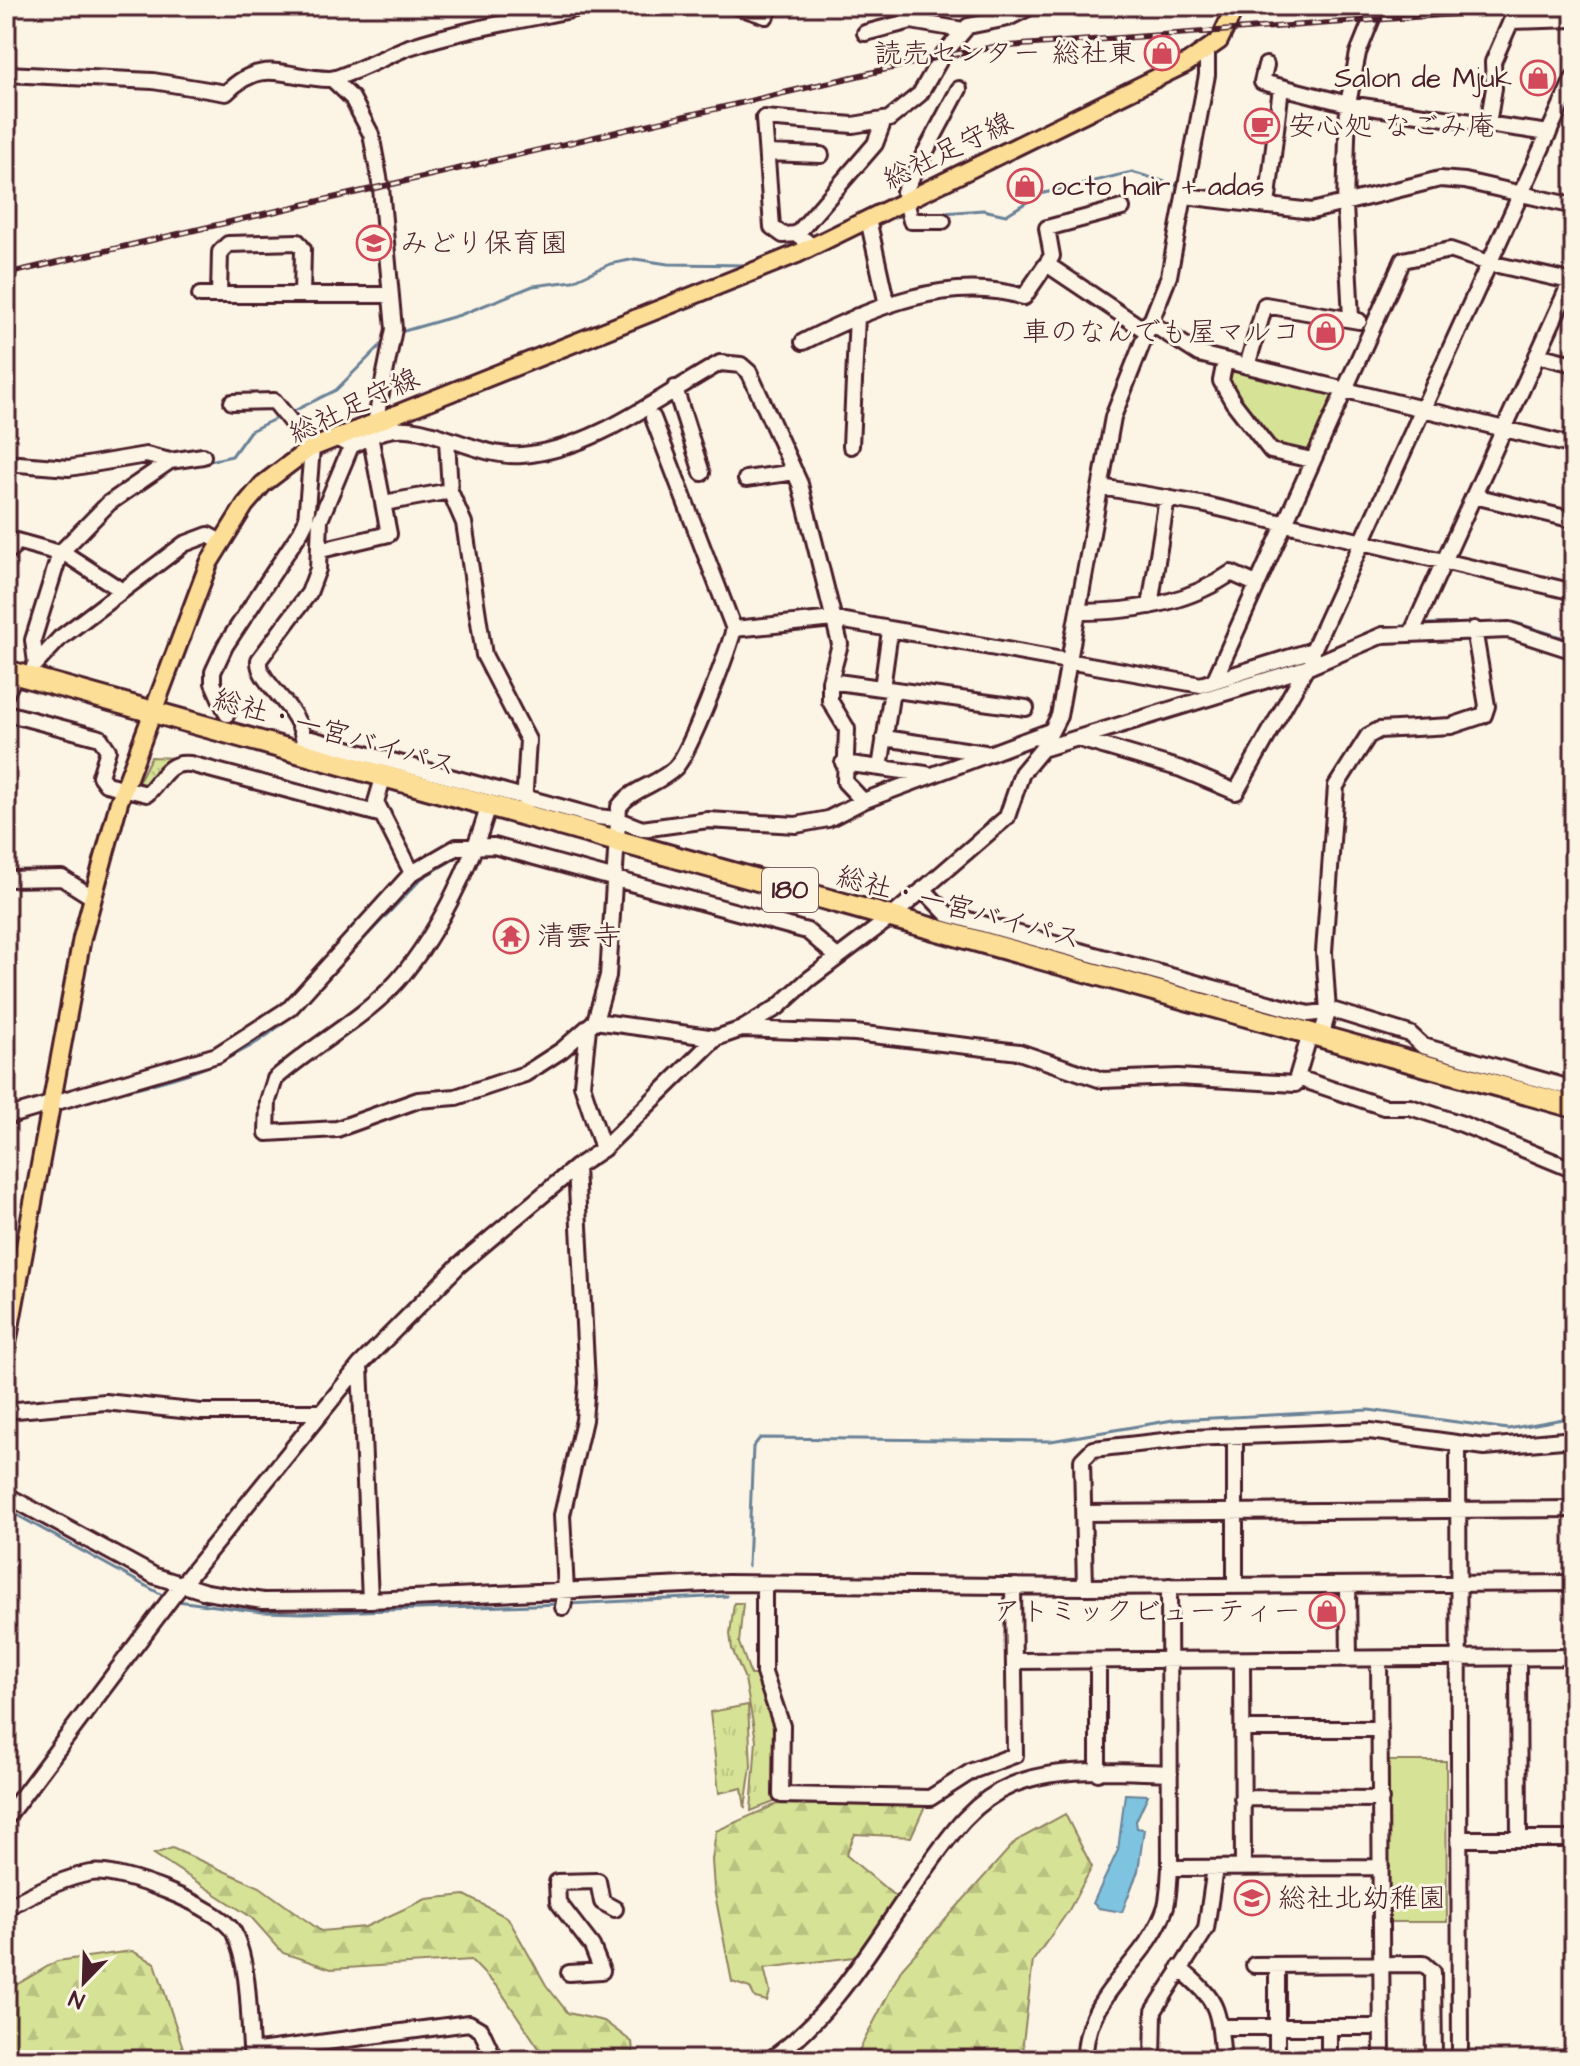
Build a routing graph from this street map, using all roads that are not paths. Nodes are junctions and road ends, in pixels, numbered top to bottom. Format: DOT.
graph roads {
  1 [pos="590,6"];
  2 [pos="736,6"];
  3 [pos="772,6"];
  4 [pos="1032,6"];
  5 [pos="1236,6"];
  6 [pos="1377,6"];
  7 [pos="1574,19"];
  8 [pos="963,30"];
  9 [pos="865,33"];
  10 [pos="1207,51"];
  11 [pos="1266,65"];
  12 [pos="6,74"];
  13 [pos="1574,77"];
  14 [pos="332,79"];
  15 [pos="1281,87"];
  16 [pos="959,89"];
  17 [pos="1348,104"];
  18 [pos="884,120"];
  19 [pos="1488,124"];
  20 [pos="1549,133"];
  21 [pos="767,153"];
  22 [pos="821,155"];
  23 [pos="1523,190"];
  24 [pos="1185,196"];
  25 [pos="906,200"];
  26 [pos="1345,205"];
  27 [pos="1267,206"];
  28 [pos="1574,206"];
  29 [pos="1122,208"];
  30 [pos="868,219"];
  31 [pos="943,221"];
  32 [pos="797,234"];
  33 [pos="812,246"];
  34 [pos="1489,263"];
  35 [pos="1048,265"];
  36 [pos="1573,282"];
  37 [pos="200,295"];
  38 [pos="219,295"];
  39 [pos="302,295"];
  40 [pos="391,295"];
  41 [pos="887,305"];
  42 [pos="857,316"];
  43 [pos="1351,318"];
  44 [pos="1372,326"];
  45 [pos="1148,327"];
  46 [pos="803,342"];
  47 [pos="1537,355"];
  48 [pos="1225,361"];
  49 [pos="1574,364"];
  50 [pos="1247,366"];
  51 [pos="675,388"];
  52 [pos="1343,391"];
  53 [pos="232,402"];
  54 [pos="1422,409"];
  55 [pos="653,418"];
  56 [pos="371,428"];
  57 [pos="1503,428"];
  58 [pos="447,440"];
  59 [pos="343,442"];
  60 [pos="851,446"];
  61 [pos="1574,446"];
  62 [pos="312,448"];
  63 [pos="203,456"];
  64 [pos="1312,460"];
  65 [pos="170,461"];
  66 [pos="6,463"];
  67 [pos="795,472"];
  68 [pos="702,473"];
  69 [pos="746,479"];
  70 [pos="1101,487"];
  71 [pos="450,491"];
  72 [pos="1474,496"];
  73 [pos="1167,498"];
  74 [pos="384,503"];
  75 [pos="1574,520"];
  76 [pos="1282,524"];
  77 [pos="221,542"];
  78 [pos="1363,543"];
  79 [pos="11,545"];
  80 [pos="321,550"];
  81 [pos="60,556"];
  82 [pos="1443,562"];
  83 [pos="1256,584"];
  84 [pos="121,590"];
  85 [pos="1574,592"];
  86 [pos="1150,606"];
  87 [pos="1078,612"];
  88 [pos="834,619"];
  89 [pos="1414,627"];
  90 [pos="734,629"];
  91 [pos="1474,629"];
  92 [pos="890,631"];
  93 [pos="1574,651"];
  94 [pos="1311,659"];
  95 [pos="1069,661"];
  96 [pos="22,671"];
  97 [pos="830,681"];
  98 [pos="1214,681"];
  99 [pos="887,689"];
  100 [pos="6,694"];
  101 [pos="1026,708"];
  102 [pos="152,711"];
  103 [pos="6,713"];
  104 [pos="227,714"];
  105 [pos="884,738"];
  106 [pos="1079,739"];
  107 [pos="1046,741"];
  108 [pos="304,745"];
  109 [pos="985,753"];
  110 [pos="843,763"];
  111 [pos="880,768"];
  112 [pos="384,775"];
  113 [pos="929,775"];
  114 [pos="124,788"];
  115 [pos="863,801"];
  116 [pos="489,805"];
  117 [pos="524,805"];
  118 [pos="383,815"];
  119 [pos="617,819"];
  120 [pos="616,842"];
  121 [pos="475,846"];
  122 [pos="412,873"];
  123 [pos="6,879"];
  124 [pos="614,882"];
  125 [pos="923,889"];
  126 [pos="92,897"];
  127 [pos="890,918"];
  128 [pos="837,957"];
  129 [pos="1328,1012"];
  130 [pos="592,1024"];
  131 [pos="742,1029"];
  132 [pos="1315,1036"];
  133 [pos="716,1038"];
  134 [pos="1298,1078"];
  135 [pos="1574,1089"];
  136 [pos="53,1101"];
  137 [pos="1574,1107"];
  138 [pos="6,1117"];
  139 [pos="603,1149"];
  140 [pos="576,1167"];
  141 [pos="1574,1170"];
  142 [pos="6,1349"];
  143 [pos="360,1365"];
  144 [pos="6,1411"];
  145 [pos="320,1412"];
  146 [pos="1235,1436"];
  147 [pos="1574,1439"];
  148 [pos="1458,1444"];
  149 [pos="6,1495"];
  150 [pos="1574,1509"];
  151 [pos="1456,1510"];
  152 [pos="1235,1512"];
  153 [pos="1084,1513"];
  154 [pos="1574,1583"];
  155 [pos="764,1584"];
  156 [pos="1458,1584"];
  157 [pos="1348,1585"];
  158 [pos="1169,1586"];
  159 [pos="1235,1586"];
  160 [pos="1013,1587"];
  161 [pos="1085,1587"];
  162 [pos="174,1595"];
  163 [pos="564,1599"];
  164 [pos="370,1600"];
  165 [pos="1574,1657"];
  166 [pos="1458,1658"];
  167 [pos="1518,1658"];
  168 [pos="1349,1659"];
  169 [pos="1379,1659"];
  170 [pos="1170,1660"];
  171 [pos="1242,1660"];
  172 [pos="1015,1661"];
  173 [pos="1098,1661"];
  174 [pos="1574,1699"];
  175 [pos="1242,1729"];
  176 [pos="1380,1729"];
  177 [pos="1098,1773"];
  178 [pos="1170,1773"];
  179 [pos="1242,1798"];
  180 [pos="1381,1799"];
  181 [pos="6,1818"];
  182 [pos="1519,1838"];
  183 [pos="1459,1839"];
  184 [pos="1574,1839"];
  185 [pos="1243,1867"];
  186 [pos="1381,1867"];
  187 [pos="1170,1868"];
  188 [pos="1215,1868"];
  189 [pos="6,1908"];
  190 [pos="615,1909"];
  191 [pos="1254,1965"];
  192 [pos="1277,1965"];
  193 [pos="1382,1965"];
  194 [pos="1179,1968"];
  195 [pos="569,1973"];
  196 [pos="1220,2027"];
  197 [pos="1277,2027"];
  198 [pos="1329,2027"];
  199 [pos="1382,2027"];
  200 [pos="251,2056"];
  201 [pos="495,2060"];
  202 [pos="769,2060"];
  203 [pos="1085,2060"];
  204 [pos="1153,2060"];
  205 [pos="1223,2060"];
  206 [pos="1277,2060"];
  207 [pos="1329,2060"];
  208 [pos="1382,2060"];
  209 [pos="1434,2060"];
  210 [pos="1460,2060"];
  1 -- 14 [label="street"];
  2 -- 3 [label="street"];
  4 -- 8 [label="street"];
  5 -- 10 [label="main road, 総社足守線"];
  6 -- 17 [label="street"];
  7 -- 19 [label="street"];
  8 -- 9 [label="street"];
  8 -- 18 [label="street"];
  10 -- 24 [label="street"];
  10 -- 25 [label="main road, 総社足守線"];
  11 -- 15 [label="street"];
  12 -- 14 [label="street"];
  13 -- 20 [label="street"];
  14 -- 40 [label="street"];
  15 -- 17 [label="street"];
  15 -- 27 [label="street"];
  16 -- 25 [label="street"];
  17 -- 19 [label="street"];
  17 -- 26 [label="street"];
  18 -- 21 [label="street"];
  18 -- 32 [label="street"];
  19 -- 20 [label="street"];
  20 -- 23 [label="street"];
  21 -- 22 [label="street"];
  21 -- 32 [label="street"];
  23 -- 26 [label="street"];
  23 -- 28 [label="street"];
  23 -- 34 [label="street"];
  24 -- 27 [label="street"];
  24 -- 45 [label="street"];
  25 -- 30 [label="main road, 総社足守線"];
  25 -- 31 [label="street"];
  26 -- 27 [label="street"];
  26 -- 43 [label="street"];
  29 -- 35 [label="street"];
  30 -- 33 [label="main road, 総社足守線"];
  30 -- 41 [label="street"];
  32 -- 33 [label="street"];
  33 -- 56 [label="main road, 総社足守線"];
  34 -- 36 [label="street"];
  34 -- 44 [label="street"];
  34 -- 54 [label="street"];
  35 -- 41 [label="street"];
  35 -- 45 [label="street"];
  36 -- 47 [label="street"];
  37 -- 38 [label="street"];
  38 -- 39 [label="street"];
  38 -- 39 [label="street"];
  39 -- 40 [label="street"];
  40 -- 56 [label="street"];
  41 -- 42 [label="street"];
  42 -- 46 [label="street"];
  42 -- 60 [label="street"];
  43 -- 44 [label="street"];
  43 -- 50 [label="street"];
  44 -- 52 [label="street"];
  45 -- 48 [label="street"];
  45 -- 70 [label="street"];
  47 -- 49 [label="street"];
  47 -- 57 [label="street"];
  48 -- 50 [label="street"];
  48 -- 64 [label="street"];
  50 -- 52 [label="street"];
  51 -- 58 [label="street"];
  51 -- 67 [label="street"];
  51 -- 68 [label="street"];
  52 -- 54 [label="street"];
  52 -- 64 [label="street"];
  53 -- 62 [label="street"];
  54 -- 57 [label="street"];
  54 -- 78 [label="street"];
  55 -- 90 [label="street"];
  56 -- 58 [label="street"];
  56 -- 59 [label="main road, 総社足守線"];
  56 -- 74 [label="street"];
  57 -- 61 [label="street"];
  57 -- 72 [label="street"];
  58 -- 71 [label="street"];
  59 -- 62 [label="main road, 総社足守線"];
  59 -- 80 [label="street"];
  62 -- 77 [label="main road, 総社足守線"];
  62 -- 104 [label="street"];
  63 -- 65 [label="street"];
  64 -- 76 [label="street"];
  65 -- 66 [label="street"];
  65 -- 81 [label="street"];
  67 -- 69 [label="street"];
  67 -- 88 [label="street"];
  70 -- 73 [label="street"];
  70 -- 87 [label="street"];
  71 -- 74 [label="street"];
  71 -- 117 [label="street"];
  72 -- 75 [label="street"];
  72 -- 82 [label="street"];
  73 -- 76 [label="street"];
  73 -- 86 [label="street"];
  74 -- 80 [label="street"];
  76 -- 78 [label="street"];
  76 -- 83 [label="street"];
  77 -- 84 [label="street"];
  77 -- 102 [label="main road, 総社足守線"];
  78 -- 82 [label="street"];
  78 -- 94 [label="street"];
  79 -- 81 [label="street"];
  80 -- 108 [label="street"];
  81 -- 84 [label="street"];
  81 -- 96 [label="street"];
  82 -- 85 [label="street"];
  82 -- 89 [label="street"];
  83 -- 86 [label="street"];
  83 -- 98 [label="street"];
  84 -- 96 [label="street"];
  86 -- 87 [label="street"];
  87 -- 95 [label="street"];
  88 -- 90 [label="street"];
  88 -- 92 [label="street"];
  88 -- 97 [label="street"];
  89 -- 91 [label="street"];
  89 -- 94 [label="street"];
  90 -- 119 [label="street"];
  91 -- 93 [label="street"];
  91 -- 129 [label="street"];
  92 -- 95 [label="street"];
  92 -- 99 [label="street"];
  94 -- 98 [label="street"];
  94 -- 106 [label="street"];
  94 -- 106 [label="street"];
  95 -- 98 [label="street"];
  95 -- 107 [label="street"];
  96 -- 100 [label="street"];
  96 -- 102 [label="highway, 総社・一宮バイパス / 180"];
  97 -- 99 [label="street"];
  97 -- 110 [label="street"];
  99 -- 101 [label="street"];
  99 -- 105 [label="street"];
  102 -- 108 [label="highway, 総社・一宮バイパス / 180"];
  102 -- 114 [label="main road, 総社足守線"];
  103 -- 114 [label="street"];
  105 -- 109 [label="street"];
  105 -- 111 [label="street"];
  106 -- 107 [label="street"];
  107 -- 109 [label="street"];
  107 -- 125 [label="street"];
  108 -- 112 [label="highway, 総社・一宮バイパス / 180"];
  108 -- 117 [label="street"];
  109 -- 113 [label="street"];
  110 -- 111 [label="street"];
  110 -- 115 [label="street"];
  111 -- 113 [label="street"];
  112 -- 116 [label="highway, 総社・一宮バイパス / 180"];
  112 -- 118 [label="street"];
  113 -- 115 [label="street"];
  114 -- 118 [label="street"];
  114 -- 126 [label="main road, 総社足守線"];
  115 -- 119 [label="street"];
  116 -- 117 [label="highway, 総社・一宮バイパス / 180"];
  116 -- 121 [label="street"];
  117 -- 119 [label="street"];
  117 -- 120 [label="highway, 総社・一宮バイパス / 180"];
  118 -- 122 [label="street"];
  119 -- 120 [label="street"];
  120 -- 124 [label="street"];
  120 -- 127 [label="highway, 総社・一宮バイパス / 180"];
  121 -- 122 [label="street"];
  121 -- 124 [label="street"];
  121 -- 130 [label="street"];
  122 -- 136 [label="street"];
  123 -- 126 [label="street"];
  124 -- 128 [label="street"];
  124 -- 130 [label="street"];
  125 -- 127 [label="street"];
  125 -- 129 [label="street"];
  126 -- 136 [label="main road, 総社足守線"];
  127 -- 128 [label="street"];
  127 -- 132 [label="highway, 総社・一宮バイパス / 180"];
  128 -- 131 [label="street"];
  129 -- 132 [label="street"];
  129 -- 135 [label="street"];
  130 -- 133 [label="street"];
  130 -- 139 [label="street"];
  131 -- 133 [label="street"];
  131 -- 134 [label="street"];
  132 -- 134 [label="street"];
  132 -- 137 [label="highway, 総社・一宮バイパス / 180"];
  133 -- 139 [label="street"];
  134 -- 141 [label="street"];
  136 -- 138 [label="street"];
  136 -- 142 [label="main road, 総社足守線"];
  139 -- 140 [label="street"];
  140 -- 143 [label="street"];
  140 -- 163 [label="street"];
  143 -- 145 [label="street"];
  143 -- 164 [label="street"];
  144 -- 145 [label="street"];
  145 -- 162 [label="street"];
  146 -- 148 [label="street"];
  146 -- 152 [label="street"];
  146 -- 153 [label="street"];
  147 -- 148 [label="street"];
  148 -- 151 [label="street"];
  149 -- 162 [label="street"];
  150 -- 151 [label="street"];
  151 -- 152 [label="street"];
  151 -- 156 [label="street"];
  152 -- 153 [label="street"];
  152 -- 159 [label="street"];
  153 -- 161 [label="street"];
  154 -- 156 [label="street"];
  155 -- 160 [label="street"];
  155 -- 163 [label="street"];
  155 -- 172 [label="street"];
  156 -- 157 [label="street"];
  156 -- 166 [label="street"];
  157 -- 159 [label="street"];
  157 -- 168 [label="street"];
  158 -- 159 [label="street"];
  158 -- 161 [label="street"];
  158 -- 170 [label="street"];
  160 -- 161 [label="street"];
  160 -- 172 [label="street"];
  162 -- 164 [label="street"];
  162 -- 181 [label="street"];
  163 -- 164 [label="street"];
  165 -- 167 [label="street"];
  165 -- 174 [label="street"];
  166 -- 167 [label="street"];
  166 -- 169 [label="street"];
  166 -- 183 [label="street"];
  167 -- 182 [label="street"];
  168 -- 169 [label="street"];
  168 -- 171 [label="street"];
  169 -- 176 [label="street"];
  170 -- 171 [label="street"];
  170 -- 173 [label="street"];
  170 -- 178 [label="street"];
  171 -- 175 [label="street"];
  172 -- 173 [label="street"];
  173 -- 177 [label="street"];
  175 -- 176 [label="street"];
  175 -- 179 [label="street"];
  176 -- 180 [label="street"];
  177 -- 178 [label="street"];
  177 -- 202 [label="street"];
  178 -- 187 [label="street"];
  179 -- 180 [label="street"];
  179 -- 185 [label="street"];
  180 -- 186 [label="street"];
  182 -- 183 [label="street"];
  182 -- 184 [label="street"];
  183 -- 210 [label="street"];
  185 -- 186 [label="street"];
  185 -- 188 [label="street"];
  186 -- 193 [label="street"];
  187 -- 188 [label="street"];
  187 -- 203 [label="street"];
  188 -- 194 [label="street"];
  189 -- 200 [label="street"];
  190 -- 195 [label="street"];
  191 -- 192 [label="street"];
  192 -- 193 [label="street"];
  192 -- 197 [label="street"];
  193 -- 199 [label="street"];
  193 -- 209 [label="street"];
  194 -- 196 [label="street"];
  194 -- 204 [label="street"];
  196 -- 197 [label="street"];
  196 -- 205 [label="street"];
  197 -- 198 [label="street"];
  197 -- 206 [label="street"];
  198 -- 199 [label="street"];
  198 -- 207 [label="street"];
  199 -- 208 [label="street"];
  200 -- 201 [label="street"];
}
